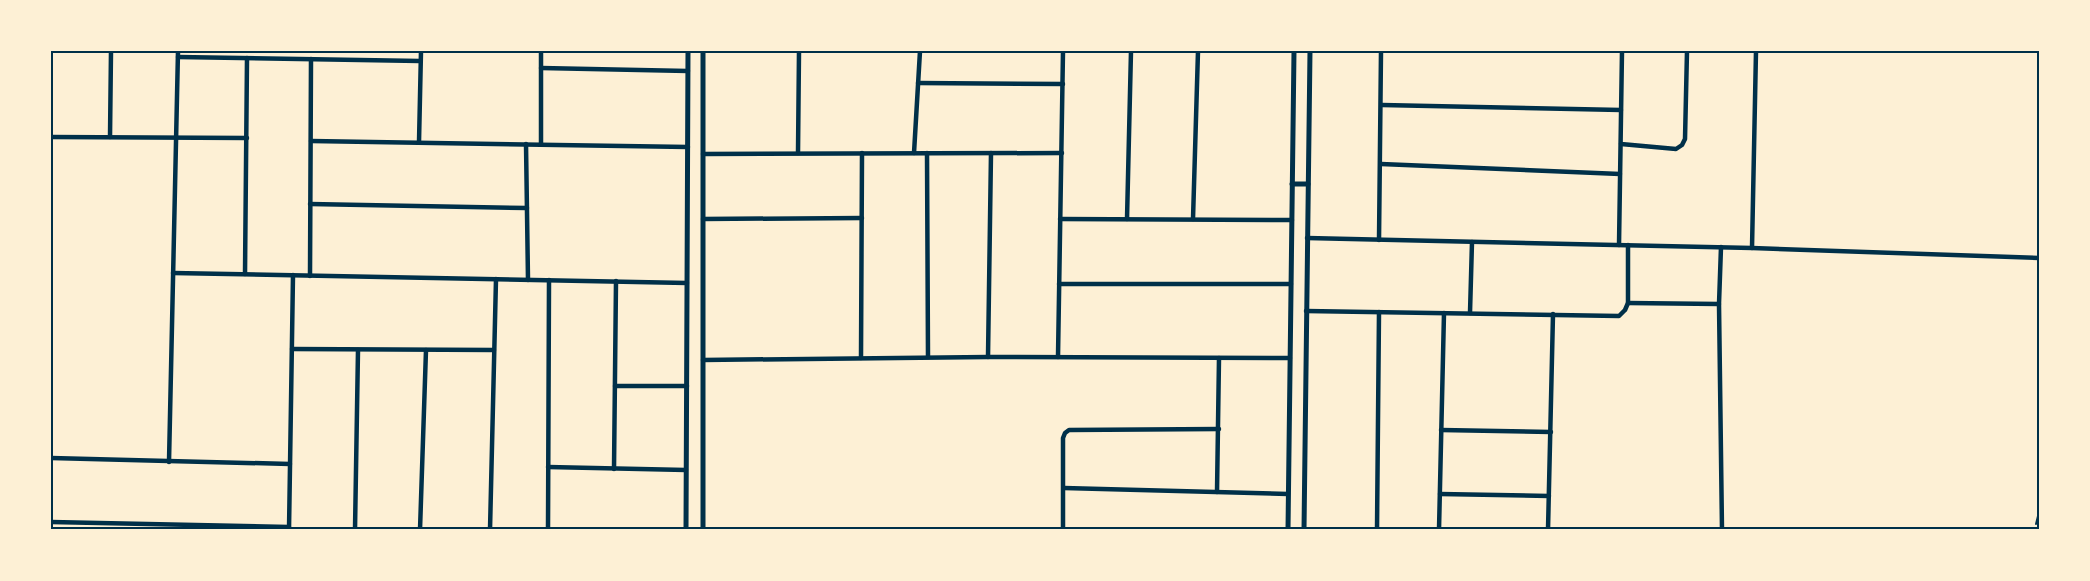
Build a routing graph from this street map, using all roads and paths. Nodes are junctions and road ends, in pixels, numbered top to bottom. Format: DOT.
graph roads {
  1 [pos="111,51"];
  2 [pos="421,51"];
  3 [pos="541,51"];
  4 [pos="688,51"];
  5 [pos="703,51"];
  6 [pos="799,51"];
  7 [pos="920,51"];
  8 [pos="1063,51"];
  9 [pos="1131,51"];
  10 [pos="1198,51"];
  11 [pos="1294,51"];
  12 [pos="1310,51"];
  13 [pos="1381,51"];
  14 [pos="1622,51"];
  15 [pos="1686,51"];
  16 [pos="1756,51"];
  17 [pos="178,54"];
  18 [pos="247,58"];
  19 [pos="310,59"];
  20 [pos="420,61"];
  21 [pos="541,68"];
  22 [pos="688,71"];
  23 [pos="688,79"];
  24 [pos="703,80"];
  25 [pos="918,83"];
  26 [pos="1063,84"];
  27 [pos="1382,105"];
  28 [pos="1621,110"];
  29 [pos="51,137"];
  30 [pos="110,137"];
  31 [pos="177,137"];
  32 [pos="247,138"];
  33 [pos="311,141"];
  34 [pos="419,142"];
  35 [pos="526,144"];
  36 [pos="541,144"];
  37 [pos="1621,144"];
  38 [pos="688,147"];
  39 [pos="798,153"];
  40 [pos="862,153"];
  41 [pos="914,153"];
  42 [pos="927,153"];
  43 [pos="991,153"];
  44 [pos="1062,153"];
  45 [pos="703,154"];
  46 [pos="1381,164"];
  47 [pos="1620,174"];
  48 [pos="1292,184"];
  49 [pos="1308,184"];
  50 [pos="310,204"];
  51 [pos="527,208"];
  52 [pos="862,218"];
  53 [pos="703,219"];
  54 [pos="1060,219"];
  55 [pos="1127,219"];
  56 [pos="1193,219"];
  57 [pos="1292,220"];
  58 [pos="1307,238"];
  59 [pos="1379,240"];
  60 [pos="1472,242"];
  61 [pos="1619,245"];
  62 [pos="1628,245"];
  63 [pos="1721,247"];
  64 [pos="1752,248"];
  65 [pos="2039,258"];
  66 [pos="174,273"];
  67 [pos="245,274"];
  68 [pos="293,275"];
  69 [pos="310,276"];
  70 [pos="496,279"];
  71 [pos="528,280"];
  72 [pos="549,280"];
  73 [pos="616,281"];
  74 [pos="687,283"];
  75 [pos="1059,284"];
  76 [pos="1291,284"];
  77 [pos="1628,303"];
  78 [pos="1719,304"];
  79 [pos="1306,311"];
  80 [pos="1378,312"];
  81 [pos="1444,313"];
  82 [pos="1470,313"];
  83 [pos="1553,314"];
  84 [pos="292,349"];
  85 [pos="358,350"];
  86 [pos="426,350"];
  87 [pos="494,350"];
  88 [pos="928,357"];
  89 [pos="988,357"];
  90 [pos="1058,357"];
  91 [pos="1219,357"];
  92 [pos="861,358"];
  93 [pos="1290,358"];
  94 [pos="703,360"];
  95 [pos="615,386"];
  96 [pos="687,386"];
  97 [pos="1219,429"];
  98 [pos="1441,430"];
  99 [pos="1551,432"];
  100 [pos="51,458"];
  101 [pos="169,462"];
  102 [pos="290,464"];
  103 [pos="548,467"];
  104 [pos="614,469"];
  105 [pos="686,470"];
  106 [pos="1064,488"];
  107 [pos="1217,492"];
  108 [pos="1288,494"];
  109 [pos="1440,494"];
  110 [pos="1549,496"];
  111 [pos="2039,512"];
  112 [pos="51,522"];
  113 [pos="2036,524"];
  114 [pos="289,528"];
  115 [pos="355,530"];
  116 [pos="420,530"];
  117 [pos="490,530"];
  118 [pos="548,530"];
  119 [pos="686,530"];
  120 [pos="703,530"];
  121 [pos="1063,530"];
  122 [pos="1288,530"];
  123 [pos="1304,530"];
  124 [pos="1377,530"];
  125 [pos="1439,530"];
  126 [pos="1548,530"];
  127 [pos="1722,530"];
  1 -- 30 [label="street"];
  2 -- 20 [label="street"];
  3 -- 21 [label="street"];
  4 -- 22 [label="street"];
  5 -- 24 [label="street"];
  6 -- 39 [label="street"];
  7 -- 25 [label="street"];
  8 -- 26 [label="street"];
  9 -- 55 [label="street"];
  10 -- 56 [label="street"];
  11 -- 48 [label="street"];
  12 -- 49 [label="street"];
  13 -- 27 [label="street"];
  14 -- 28 [label="street"];
  15 -- 37 [label="street"];
  16 -- 64 [label="street"];
  17 -- 18 [label="street"];
  17 -- 31 [label="street"];
  18 -- 19 [label="street"];
  18 -- 32 [label="street"];
  19 -- 20 [label="street"];
  19 -- 33 [label="street"];
  20 -- 34 [label="street"];
  21 -- 22 [label="street"];
  21 -- 36 [label="street"];
  22 -- 23 [label="street"];
  23 -- 24 [label="street"];
  23 -- 38 [label="street"];
  24 -- 45 [label="street"];
  25 -- 26 [label="street"];
  25 -- 41 [label="street"];
  26 -- 44 [label="street"];
  27 -- 28 [label="street"];
  27 -- 46 [label="street"];
  28 -- 37 [label="street"];
  29 -- 30 [label="street"];
  30 -- 31 [label="street"];
  31 -- 32 [label="street"];
  31 -- 66 [label="street"];
  32 -- 67 [label="street"];
  33 -- 34 [label="street"];
  33 -- 50 [label="street"];
  34 -- 35 [label="street"];
  35 -- 36 [label="street"];
  35 -- 51 [label="street"];
  36 -- 38 [label="street"];
  37 -- 47 [label="street"];
  38 -- 74 [label="street"];
  39 -- 40 [label="street"];
  39 -- 45 [label="street"];
  40 -- 41 [label="street"];
  40 -- 52 [label="street"];
  41 -- 42 [label="street"];
  42 -- 43 [label="street"];
  42 -- 88 [label="street"];
  43 -- 44 [label="street"];
  43 -- 89 [label="street"];
  44 -- 54 [label="street"];
  45 -- 53 [label="street"];
  46 -- 47 [label="street"];
  46 -- 59 [label="street"];
  47 -- 61 [label="street"];
  48 -- 49 [label="street"];
  48 -- 57 [label="street"];
  49 -- 58 [label="street"];
  50 -- 51 [label="street"];
  50 -- 69 [label="street"];
  51 -- 71 [label="street"];
  52 -- 53 [label="street"];
  52 -- 92 [label="street"];
  53 -- 94 [label="street"];
  54 -- 55 [label="street"];
  54 -- 75 [label="street"];
  55 -- 56 [label="street"];
  56 -- 57 [label="street"];
  57 -- 76 [label="street"];
  58 -- 59 [label="street"];
  58 -- 79 [label="street"];
  59 -- 60 [label="street"];
  60 -- 61 [label="street"];
  60 -- 82 [label="street"];
  61 -- 62 [label="street"];
  62 -- 63 [label="street"];
  62 -- 77 [label="street"];
  63 -- 64 [label="street"];
  63 -- 78 [label="street"];
  64 -- 65 [label="street"];
  66 -- 67 [label="street"];
  66 -- 101 [label="street"];
  67 -- 68 [label="street"];
  68 -- 69 [label="street"];
  68 -- 84 [label="street"];
  69 -- 70 [label="street"];
  70 -- 71 [label="street"];
  70 -- 87 [label="street"];
  71 -- 72 [label="street"];
  72 -- 73 [label="street"];
  72 -- 103 [label="street"];
  73 -- 74 [label="street"];
  73 -- 95 [label="street"];
  74 -- 96 [label="street"];
  75 -- 76 [label="street"];
  75 -- 90 [label="street"];
  76 -- 93 [label="street"];
  77 -- 78 [label="street"];
  77 -- 83 [label="street"];
  78 -- 127 [label="street"];
  79 -- 80 [label="street"];
  79 -- 123 [label="street"];
  80 -- 81 [label="street"];
  80 -- 124 [label="street"];
  81 -- 82 [label="street"];
  81 -- 98 [label="street"];
  82 -- 83 [label="street"];
  83 -- 99 [label="street"];
  84 -- 85 [label="street"];
  84 -- 102 [label="street"];
  85 -- 86 [label="street"];
  85 -- 115 [label="street"];
  86 -- 87 [label="street"];
  86 -- 116 [label="street"];
  87 -- 117 [label="street"];
  88 -- 89 [label="street"];
  88 -- 92 [label="street"];
  89 -- 90 [label="street"];
  90 -- 91 [label="street"];
  91 -- 93 [label="street"];
  91 -- 97 [label="street"];
  92 -- 94 [label="street"];
  93 -- 108 [label="street"];
  94 -- 120 [label="street"];
  95 -- 96 [label="street"];
  95 -- 104 [label="street"];
  96 -- 105 [label="street"];
  97 -- 106 [label="street"];
  97 -- 107 [label="street"];
  98 -- 99 [label="street"];
  98 -- 109 [label="street"];
  99 -- 110 [label="street"];
  100 -- 101 [label="street"];
  101 -- 102 [label="street"];
  102 -- 114 [label="street"];
  103 -- 104 [label="street"];
  103 -- 118 [label="street"];
  104 -- 105 [label="street"];
  105 -- 119 [label="street"];
  106 -- 107 [label="street"];
  106 -- 121 [label="street"];
  107 -- 108 [label="street"];
  108 -- 122 [label="street"];
  109 -- 110 [label="street"];
  109 -- 125 [label="street"];
  110 -- 126 [label="street"];
  111 -- 113 [label="lane"];
  112 -- 114 [label="street"];
}
